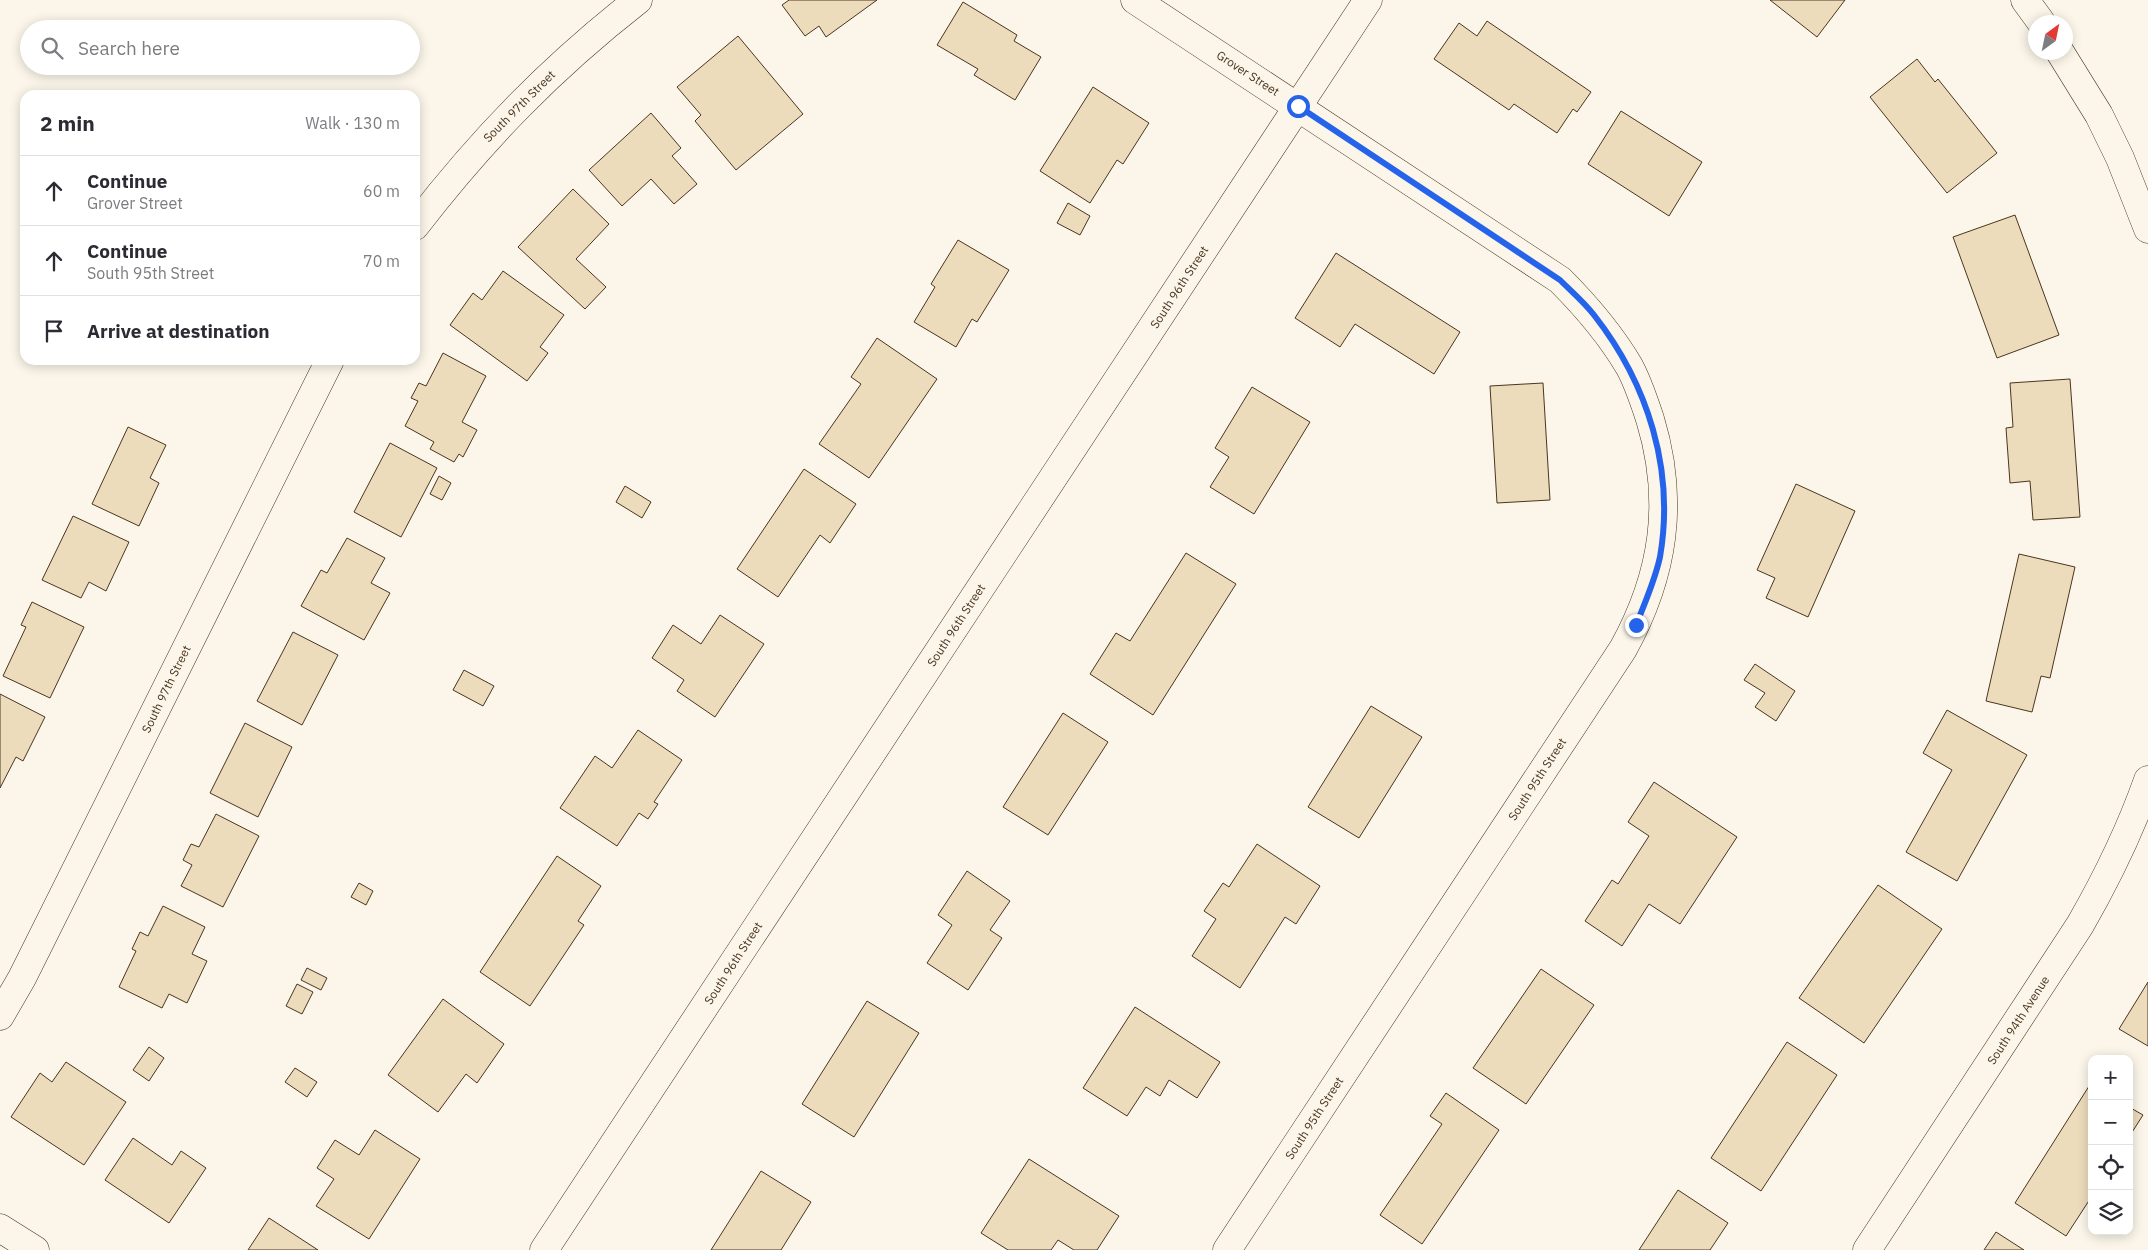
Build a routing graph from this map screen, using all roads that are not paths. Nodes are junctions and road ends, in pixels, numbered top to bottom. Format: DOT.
graph roads {
  1 [pos="638,0"];
  2 [pos="1135,0"];
  3 [pos="1368,0"];
  4 [pos="2025,0"];
  5 [pos="2036,15"];
  6 [pos="2065,60"];
  7 [pos="1298,106"];
  8 [pos="420,220"];
  9 [pos="2148,229"];
  10 [pos="1560,280"];
  11 [pos="328,365"];
  12 [pos="2148,780"];
  13 [pos="0,1016"];
  14 [pos="0,1228"];
  15 [pos="35,1250"];
  16 [pos="544,1250"];
  17 [pos="1227,1250"];
  18 [pos="1867,1250"];
  1 -- 8 [label="street, South 97th Street"];
  2 -- 7 [label="street, Grover Street"];
  3 -- 7 [label="street, South 96th Street"];
  4 -- 5 [label="street"];
  6 -- 9 [label="street"];
  7 -- 10 [label="street, Grover Street"];
  7 -- 16 [label="street, South 96th Street"];
  10 -- 17 [label="street, South 95th Street"];
  11 -- 13 [label="street, South 97th Street"];
  12 -- 18 [label="street, South 94th Avenue"];
  14 -- 15 [label="street"];
}
